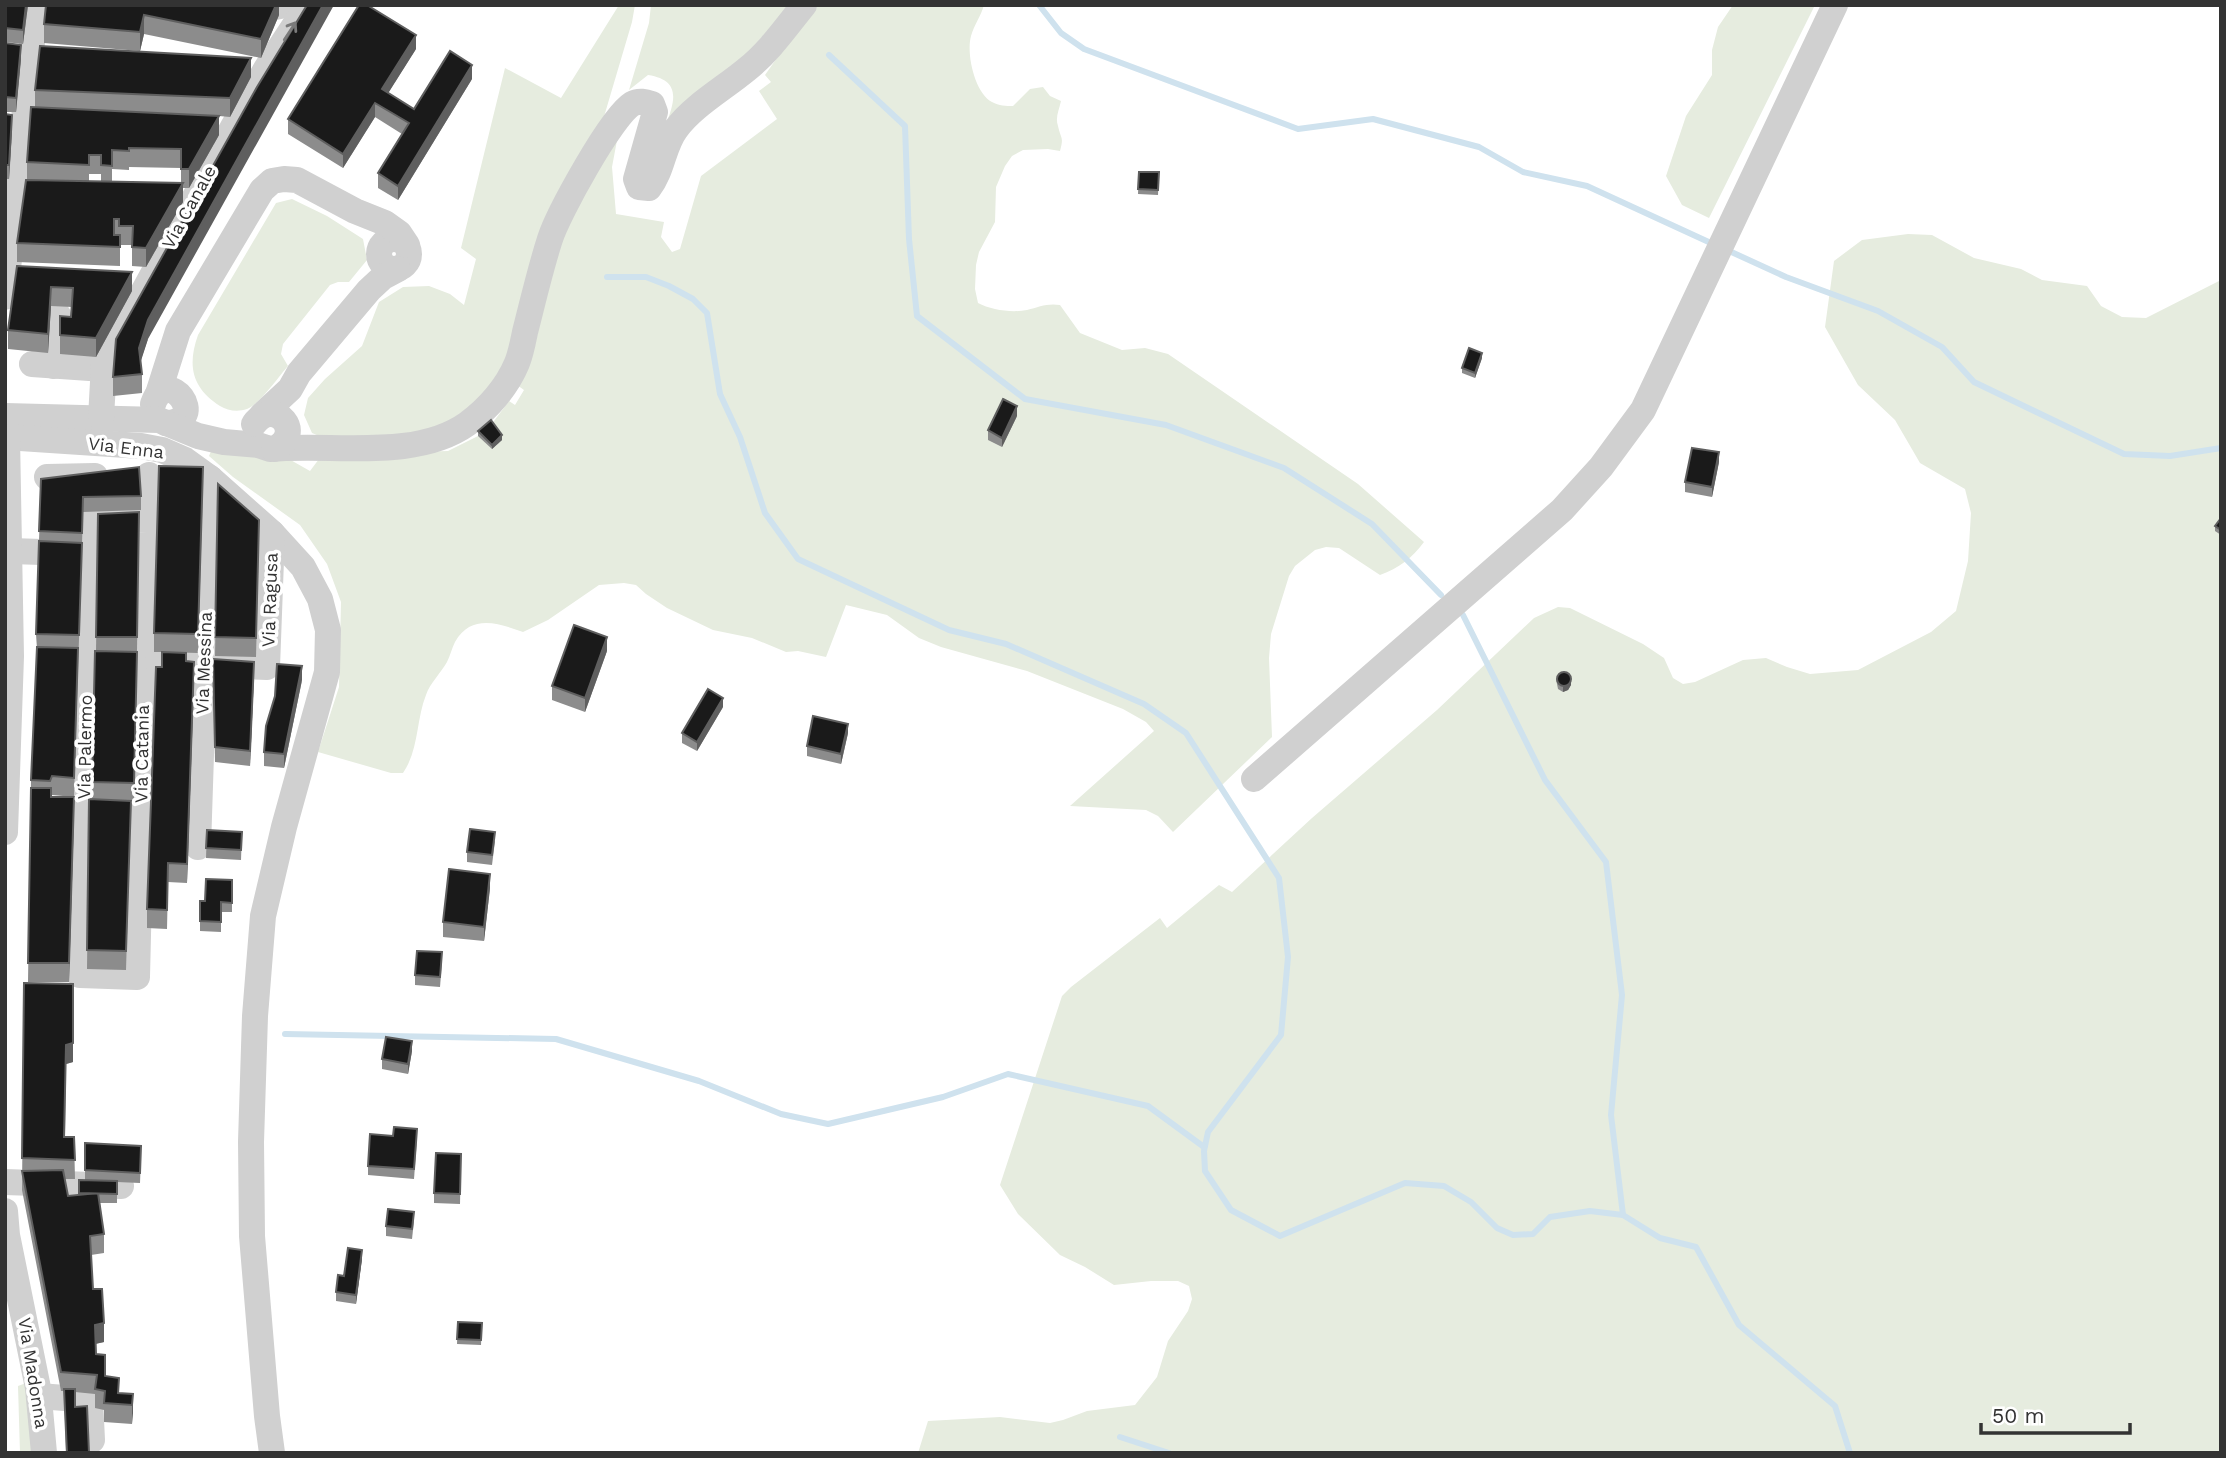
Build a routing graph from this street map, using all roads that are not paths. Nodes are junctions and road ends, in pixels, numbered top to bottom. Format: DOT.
graph roads {
  1 [pos="36,5"];
  2 [pos="261,5"];
  3 [pos="308,5"];
  4 [pos="804,5"];
  5 [pos="1835,5"];
  6 [pos="284,6"];
  7 [pos="18,52"];
  8 [pos="58,55"];
  9 [pos="238,67"];
  10 [pos="266,69"];
  11 [pos="14,118"];
  12 [pos="52,119"];
  13 [pos="205,126"];
  14 [pos="233,127"];
  15 [pos="11,190"];
  16 [pos="44,191"];
  17 [pos="168,195"];
  18 [pos="196,196"];
  19 [pos="13,280"];
  20 [pos="58,315"];
  21 [pos="104,369"];
  22 [pos="167,405"];
  23 [pos="101,418"];
  24 [pos="6,430"];
  25 [pos="270,430"];
  26 [pos="185,460"];
  27 [pos="149,475"];
  28 [pos="47,477"];
  29 [pos="210,478"];
  30 [pos="7,512"];
  31 [pos="148,520"];
  32 [pos="272,533"];
  33 [pos="10,551"];
  34 [pos="90,554"];
  35 [pos="82,659"];
  36 [pos="204,664"];
  37 [pos="1254,779"];
  38 [pos="18,801"];
  39 [pos="103,809"];
  40 [pos="6,822"];
  41 [pos="5,831"];
  42 [pos="198,847"];
  43 [pos="80,975"];
  44 [pos="5,1182"];
  45 [pos="121,1186"];
  46 [pos="6,1231"];
  47 [pos="39,1396"];
  48 [pos="92,1440"];
  49 [pos="44,1453"];
  50 [pos="272,1453"];
  1 -- 7 [label="street"];
  2 -- 6 [label="street"];
  10 -- 3 [label="street, Via Canale, one-way"];
  4 -- 25 [label="street"];
  5 -- 37 [label="street"];
  7 -- 8 [label="street"];
  7 -- 11 [label="street"];
  9 -- 10 [label="street"];
  10 -- 14 [label="street, Via Canale"];
  11 -- 12 [label="street"];
  11 -- 15 [label="street"];
  13 -- 14 [label="street"];
  14 -- 18 [label="street, Via Canale"];
  15 -- 16 [label="street"];
  15 -- 19 [label="street"];
  17 -- 18 [label="street"];
  18 -- 21 [label="street, Via Canale"];
  20 -- 21 [label="street"];
  21 -- 23 [label="street, Via Canale"];
  22 -- 23 [label="street"];
  22 -- 25 [label="street"];
  22 -- 25 [label="street"];
  23 -- 24 [label="street"];
  24 -- 26 [label="street, Via Enna"];
  24 -- 30 [label="street"];
  26 -- 27 [label="street"];
  26 -- 29 [label="street, Via Enna"];
  27 -- 28 [label="street"];
  27 -- 31 [label="street, Via Catania"];
  29 -- 32 [label="street, Via Enna"];
  29 -- 36 [label="street, Via Messina"];
  30 -- 33 [label="street"];
  31 -- 34 [label="street, Via Palermo"];
  31 -- 35 [label="street, Via Catania"];
  32 -- 36 [label="street, Via Ragusa"];
  32 -- 50 [label="street, Via Enna"];
  33 -- 34 [label="street"];
  33 -- 35 [label="street"];
  34 -- 35 [label="street, Via Palermo"];
  35 -- 36 [label="street"];
  35 -- 38 [label="street"];
  35 -- 39 [label="street, Via Catania"];
  35 -- 39 [label="street, Via Palermo"];
  36 -- 42 [label="street, Via Messina"];
  38 -- 40 [label="street"];
  39 -- 43 [label="street, Via Palermo"];
  39 -- 43 [label="street, Via Catania"];
  40 -- 41 [label="street"];
  44 -- 45 [label="street"];
  46 -- 47 [label="street, Via Madonna"];
  47 -- 48 [label="street"];
  47 -- 49 [label="street, Via Madonna"];
}
